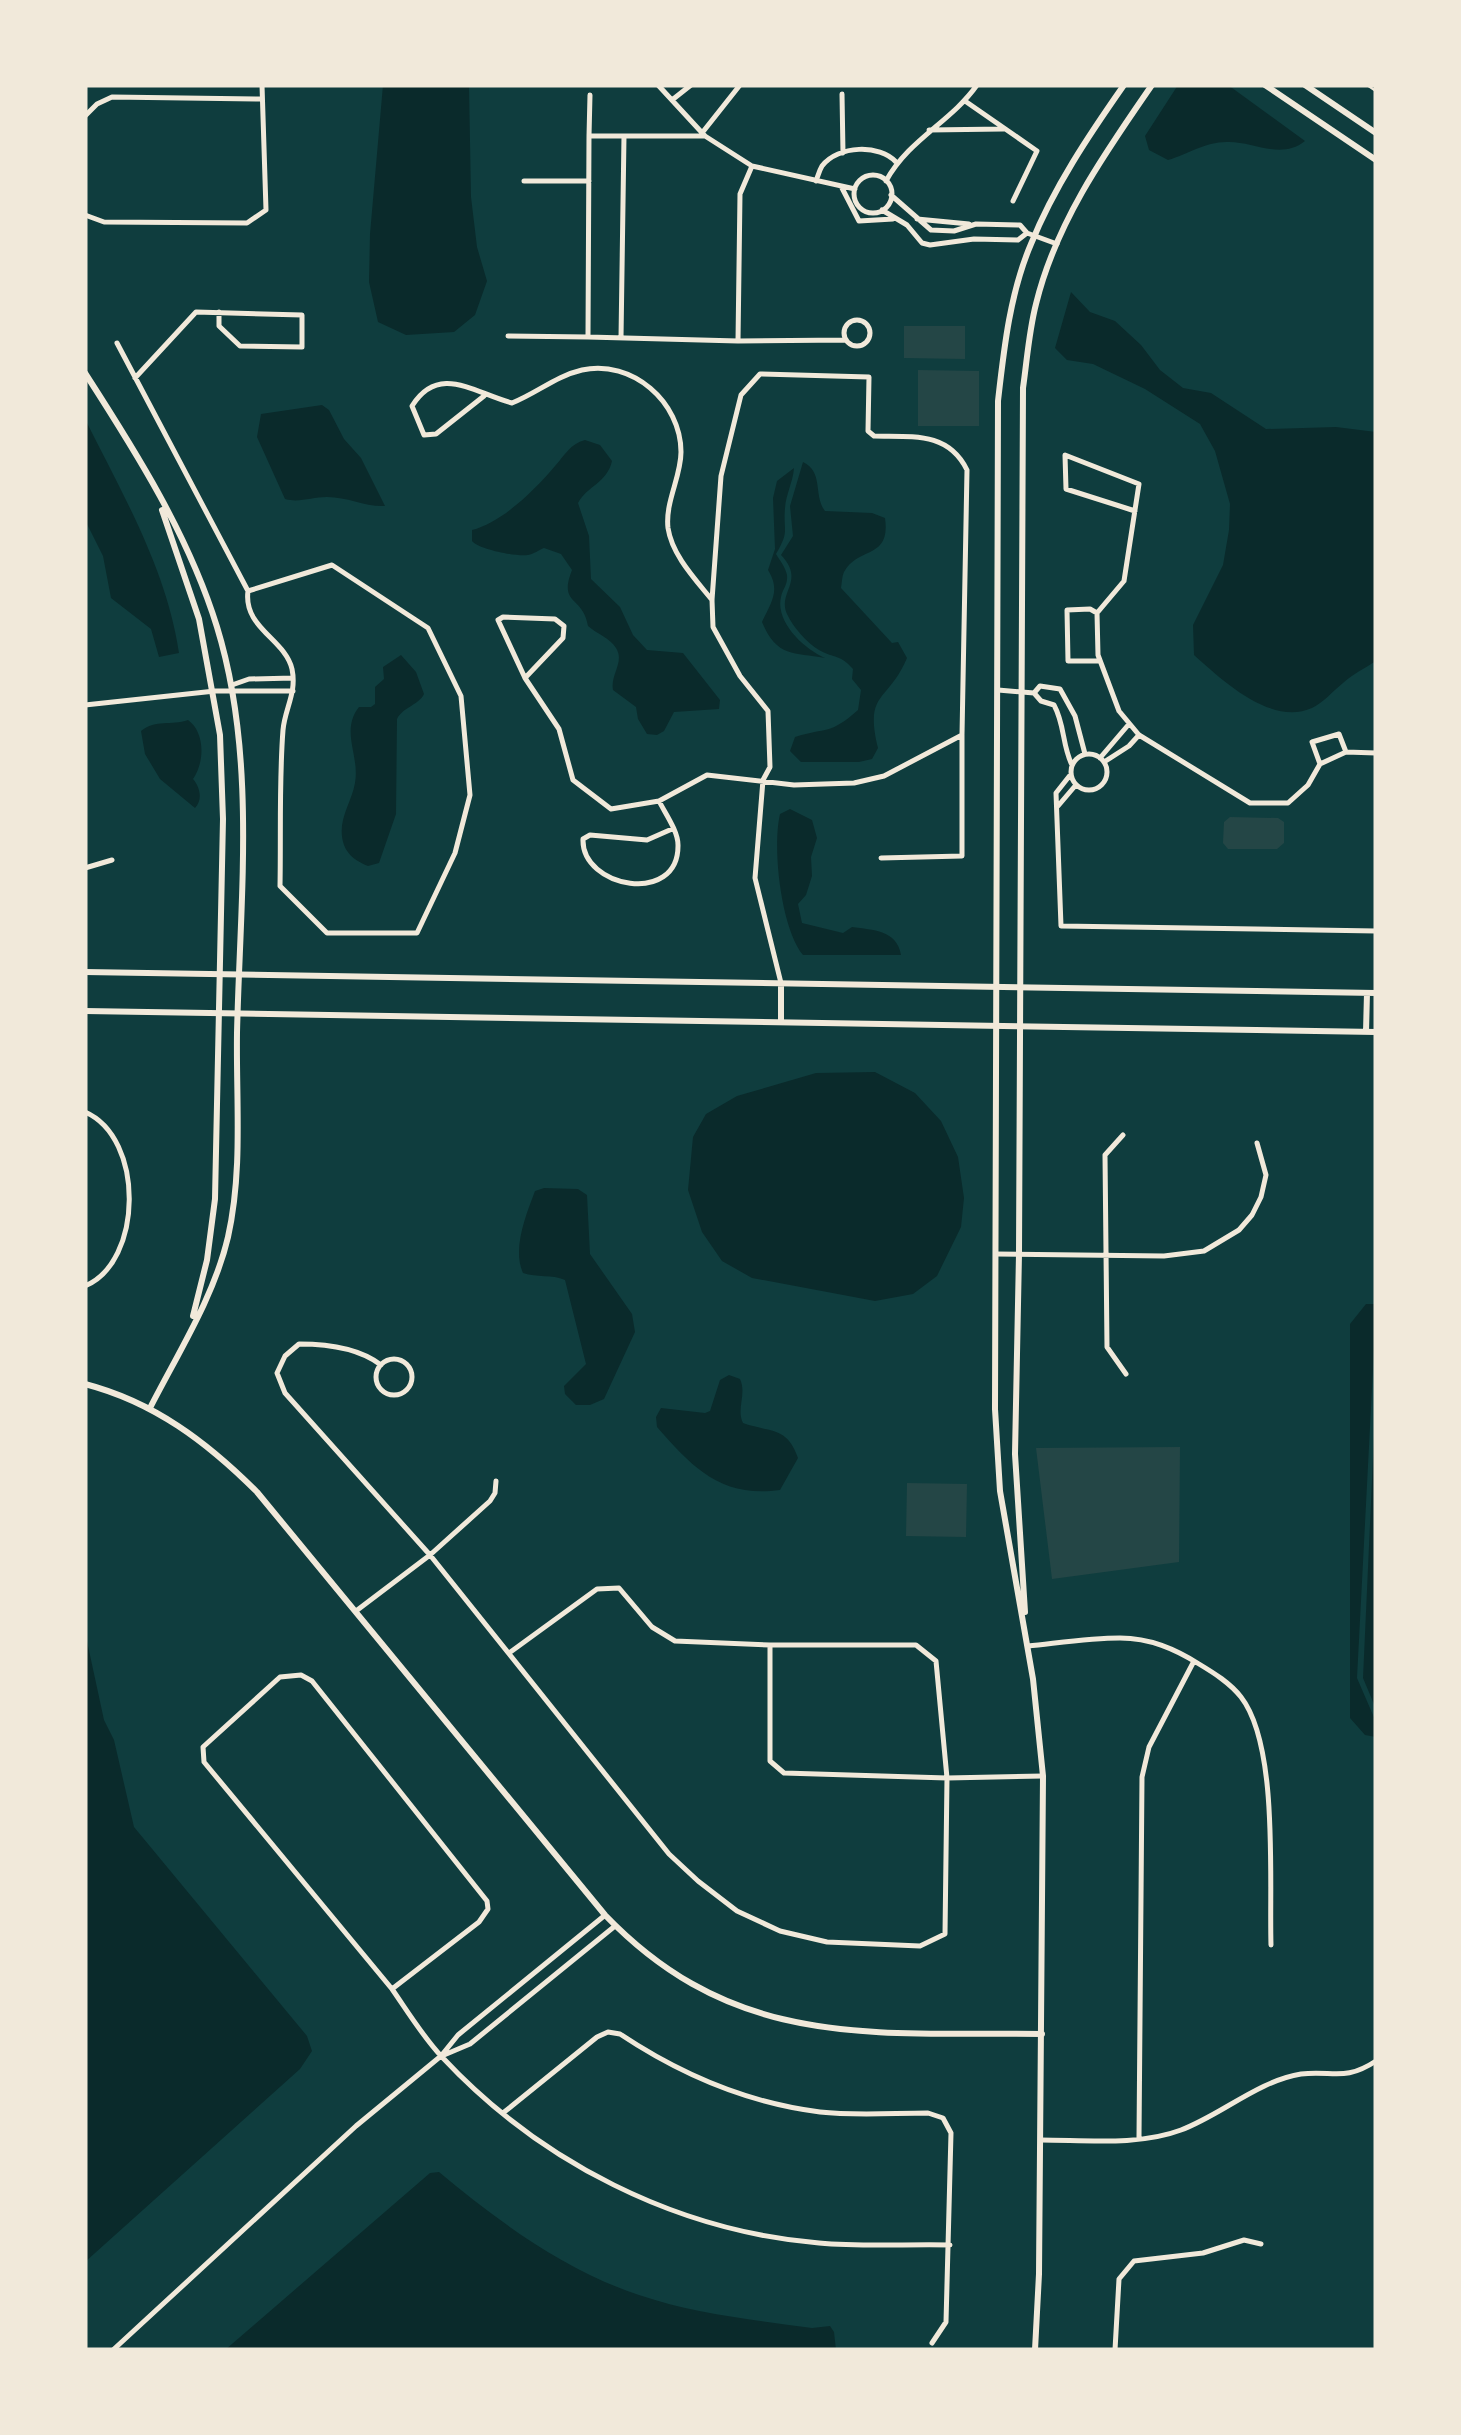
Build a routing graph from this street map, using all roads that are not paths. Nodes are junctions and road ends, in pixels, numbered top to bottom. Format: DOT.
graph roads {
  1 [pos="262,85"];
  2 [pos="658,85"];
  3 [pos="691,85"];
  4 [pos="740,85"];
  5 [pos="977,85"];
  6 [pos="1124,85"];
  7 [pos="1152,85"];
  8 [pos="1264,85"];
  9 [pos="1305,85"];
  10 [pos="1367,85"];
  11 [pos="1376,92"];
  12 [pos="842,94"];
  13 [pos="590,95"];
  14 [pos="262,99"];
  15 [pos="672,100"];
  16 [pos="965,101"];
  17 [pos="85,116"];
  18 [pos="1006,129"];
  19 [pos="928,130"];
  20 [pos="1376,133"];
  21 [pos="704,134"];
  22 [pos="589,136"];
  23 [pos="624,136"];
  24 [pos="843,153"];
  25 [pos="1376,160"];
  26 [pos="896,162"];
  27 [pos="752,166"];
  28 [pos="524,181"];
  29 [pos="589,181"];
  30 [pos="886,181"];
  31 [pos="816,182"];
  32 [pos="840,186"];
  33 [pos="855,188"];
  34 [pos="891,195"];
  35 [pos="1014,200"];
  36 [pos="882,210"];
  37 [pos="85,215"];
  38 [pos="893,219"];
  39 [pos="1031,234"];
  40 [pos="1057,244"];
  41 [pos="219,312"];
  42 [pos="508,336"];
  43 [pos="588,337"];
  44 [pos="621,338"];
  45 [pos="738,340"];
  46 [pos="846,340"];
  47 [pos="117,343"];
  48 [pos="85,373"];
  49 [pos="135,378"];
  50 [pos="484,396"];
  51 [pos="153,488"];
  52 [pos="1135,511"];
  53 [pos="248,591"];
  54 [pos="712,600"];
  55 [pos="1098,613"];
  56 [pos="1100,661"];
  57 [pos="293,678"];
  58 [pos="526,678"];
  59 [pos="232,688"];
  60 [pos="998,690"];
  61 [pos="214,691"];
  62 [pos="294,692"];
  63 [pos="1020,692"];
  64 [pos="1034,694"];
  65 [pos="85,705"];
  66 [pos="1129,724"];
  67 [pos="962,735"];
  68 [pos="1139,736"];
  69 [pos="1346,752"];
  70 [pos="1376,753"];
  71 [pos="1085,754"];
  72 [pos="1102,760"];
  73 [pos="1072,764"];
  74 [pos="1320,764"];
  75 [pos="1071,774"];
  76 [pos="763,780"];
  77 [pos="1076,785"];
  78 [pos="660,801"];
  79 [pos="1058,806"];
  80 [pos="672,829"];
  81 [pos="881,858"];
  82 [pos="112,860"];
  83 [pos="85,868"];
  84 [pos="1376,931"];
  85 [pos="85,972"];
  86 [pos="218,975"];
  87 [pos="238,975"];
  88 [pos="781,983"];
  89 [pos="996,986"];
  90 [pos="1021,987"];
  91 [pos="1371,993"];
  92 [pos="85,1010"];
  93 [pos="218,1013"];
  94 [pos="238,1013"];
  95 [pos="781,1022"];
  96 [pos="997,1026"];
  97 [pos="1020,1026"];
  98 [pos="1366,1032"];
  99 [pos="1376,1032"];
  100 [pos="85,1112"];
  101 [pos="1123,1135"];
  102 [pos="1257,1142"];
  103 [pos="996,1254"];
  104 [pos="1019,1254"];
  105 [pos="1104,1256"];
  106 [pos="85,1286"];
  107 [pos="189,1332"];
  108 [pos="381,1365"];
  109 [pos="1126,1374"];
  110 [pos="85,1384"];
  111 [pos="150,1408"];
  112 [pos="496,1481"];
  113 [pos="430,1555"];
  114 [pos="356,1611"];
  115 [pos="1026,1628"];
  116 [pos="770,1645"];
  117 [pos="1028,1646"];
  118 [pos="509,1653"];
  119 [pos="1194,1661"];
  120 [pos="1043,1776"];
  121 [pos="947,1778"];
  122 [pos="604,1916"];
  123 [pos="615,1926"];
  124 [pos="1270,1945"];
  125 [pos="392,1990"];
  126 [pos="1042,2034"];
  127 [pos="441,2056"];
  128 [pos="1376,2061"];
  129 [pos="502,2113"];
  130 [pos="1139,2138"];
  131 [pos="1040,2140"];
  132 [pos="950,2244"];
  133 [pos="1262,2244"];
  134 [pos="932,2343"];
  135 [pos="112,2350"];
  136 [pos="1036,2350"];
  137 [pos="1115,2350"];
  1 -- 14 [label="street"];
  2 -- 15 [label="street"];
  3 -- 15 [label="street"];
  4 -- 21 [label="street"];
  5 -- 16 [label="street"];
  6 -- 39 [label="street"];
  7 -- 40 [label="street"];
  8 -- 25 [label="street"];
  9 -- 20 [label="street"];
  10 -- 11 [label="lane"];
  12 -- 24 [label="street"];
  13 -- 22 [label="street"];
  14 -- 17 [label="street"];
  14 -- 37 [label="street"];
  15 -- 21 [label="street"];
  16 -- 18 [label="street"];
  16 -- 19 [label="street"];
  18 -- 19 [label="street"];
  18 -- 35 [label="street"];
  19 -- 26 [label="street"];
  21 -- 23 [label="street"];
  21 -- 27 [label="street"];
  22 -- 23 [label="street"];
  22 -- 29 [label="street"];
  23 -- 44 [label="street"];
  24 -- 26 [label="street"];
  24 -- 31 [label="street"];
  26 -- 30 [label="street"];
  27 -- 31 [label="street"];
  27 -- 45 [label="street"];
  28 -- 29 [label="street"];
  29 -- 43 [label="street"];
  30 -- 33 [label="street"];
  30 -- 34 [label="street"];
  31 -- 32 [label="street"];
  32 -- 33 [label="street"];
  32 -- 38 [label="street"];
  33 -- 36 [label="street"];
  34 -- 36 [label="street"];
  34 -- 39 [label="street"];
  36 -- 38 [label="street"];
  38 -- 39 [label="street"];
  39 -- 40 [label="street"];
  39 -- 60 [label="street"];
  40 -- 63 [label="street"];
  41 -- 41 [label="street"];
  41 -- 49 [label="street"];
  42 -- 43 [label="street"];
  43 -- 44 [label="street"];
  44 -- 45 [label="street"];
  45 -- 46 [label="street"];
  46 -- 46 [label="street"];
  47 -- 49 [label="street"];
  48 -- 51 [label="street"];
  49 -- 53 [label="street"];
  50 -- 50 [label="street"];
  50 -- 54 [label="street"];
  51 -- 59 [label="street"];
  51 -- 61 [label="street"];
  52 -- 52 [label="street"];
  52 -- 55 [label="street"];
  53 -- 57 [label="street"];
  53 -- 62 [label="street"];
  54 -- 67 [label="street"];
  54 -- 76 [label="street"];
  55 -- 56 [label="street"];
  55 -- 56 [label="street"];
  56 -- 66 [label="street"];
  57 -- 59 [label="street"];
  57 -- 62 [label="street"];
  58 -- 58 [label="street"];
  58 -- 78 [label="street"];
  59 -- 61 [label="street"];
  59 -- 62 [label="street"];
  59 -- 87 [label="street"];
  60 -- 63 [label="street"];
  60 -- 89 [label="street"];
  61 -- 65 [label="street"];
  61 -- 86 [label="street"];
  63 -- 64 [label="street"];
  63 -- 90 [label="street"];
  64 -- 71 [label="street"];
  64 -- 73 [label="street"];
  66 -- 68 [label="street"];
  66 -- 72 [label="street"];
  67 -- 76 [label="street"];
  67 -- 81 [label="street"];
  68 -- 72 [label="street"];
  68 -- 74 [label="street"];
  69 -- 70 [label="street"];
  69 -- 74 [label="street"];
  69 -- 74 [label="street"];
  71 -- 72 [label="street"];
  71 -- 73 [label="street"];
  72 -- 77 [label="street"];
  73 -- 75 [label="street"];
  75 -- 77 [label="street"];
  75 -- 79 [label="street"];
  76 -- 78 [label="street"];
  76 -- 88 [label="street"];
  77 -- 79 [label="street"];
  78 -- 80 [label="street"];
  79 -- 84 [label="street"];
  80 -- 80 [label="street"];
  82 -- 83 [label="street"];
  85 -- 86 [label="street"];
  86 -- 87 [label="street"];
  86 -- 93 [label="street"];
  87 -- 88 [label="street"];
  87 -- 94 [label="street"];
  88 -- 89 [label="street"];
  88 -- 95 [label="street"];
  89 -- 90 [label="street"];
  89 -- 96 [label="street"];
  90 -- 91 [label="street"];
  90 -- 97 [label="street"];
  91 -- 98 [label="street"];
  92 -- 93 [label="street"];
  93 -- 94 [label="street"];
  93 -- 107 [label="street"];
  94 -- 95 [label="street"];
  94 -- 107 [label="street"];
  95 -- 96 [label="street"];
  96 -- 97 [label="street"];
  96 -- 103 [label="street"];
  97 -- 98 [label="street"];
  97 -- 104 [label="street"];
  98 -- 99 [label="street"];
  100 -- 106 [label="street"];
  101 -- 105 [label="street"];
  102 -- 105 [label="street"];
  103 -- 104 [label="street"];
  103 -- 115 [label="street"];
  104 -- 105 [label="street"];
  104 -- 115 [label="street"];
  105 -- 109 [label="street"];
  107 -- 111 [label="street"];
  108 -- 108 [label="street"];
  108 -- 113 [label="street"];
  110 -- 111 [label="street"];
  111 -- 114 [label="street"];
  112 -- 113 [label="street"];
  113 -- 114 [label="street"];
  113 -- 118 [label="street"];
  114 -- 122 [label="street"];
  115 -- 117 [label="street"];
  116 -- 118 [label="street"];
  116 -- 121 [label="street"];
  116 -- 121 [label="street"];
  117 -- 119 [label="street"];
  117 -- 120 [label="street"];
  118 -- 121 [label="street"];
  119 -- 124 [label="street"];
  119 -- 130 [label="street"];
  120 -- 121 [label="street"];
  120 -- 126 [label="street"];
  122 -- 123 [label="street"];
  122 -- 127 [label="street"];
  123 -- 126 [label="street"];
  123 -- 127 [label="street"];
  125 -- 125 [label="street"];
  125 -- 127 [label="street"];
  126 -- 131 [label="street"];
  127 -- 129 [label="street"];
  127 -- 135 [label="street"];
  128 -- 130 [label="street"];
  129 -- 132 [label="street"];
  129 -- 132 [label="street"];
  130 -- 131 [label="street"];
  131 -- 136 [label="street"];
  132 -- 134 [label="street"];
  133 -- 137 [label="street"];
}
